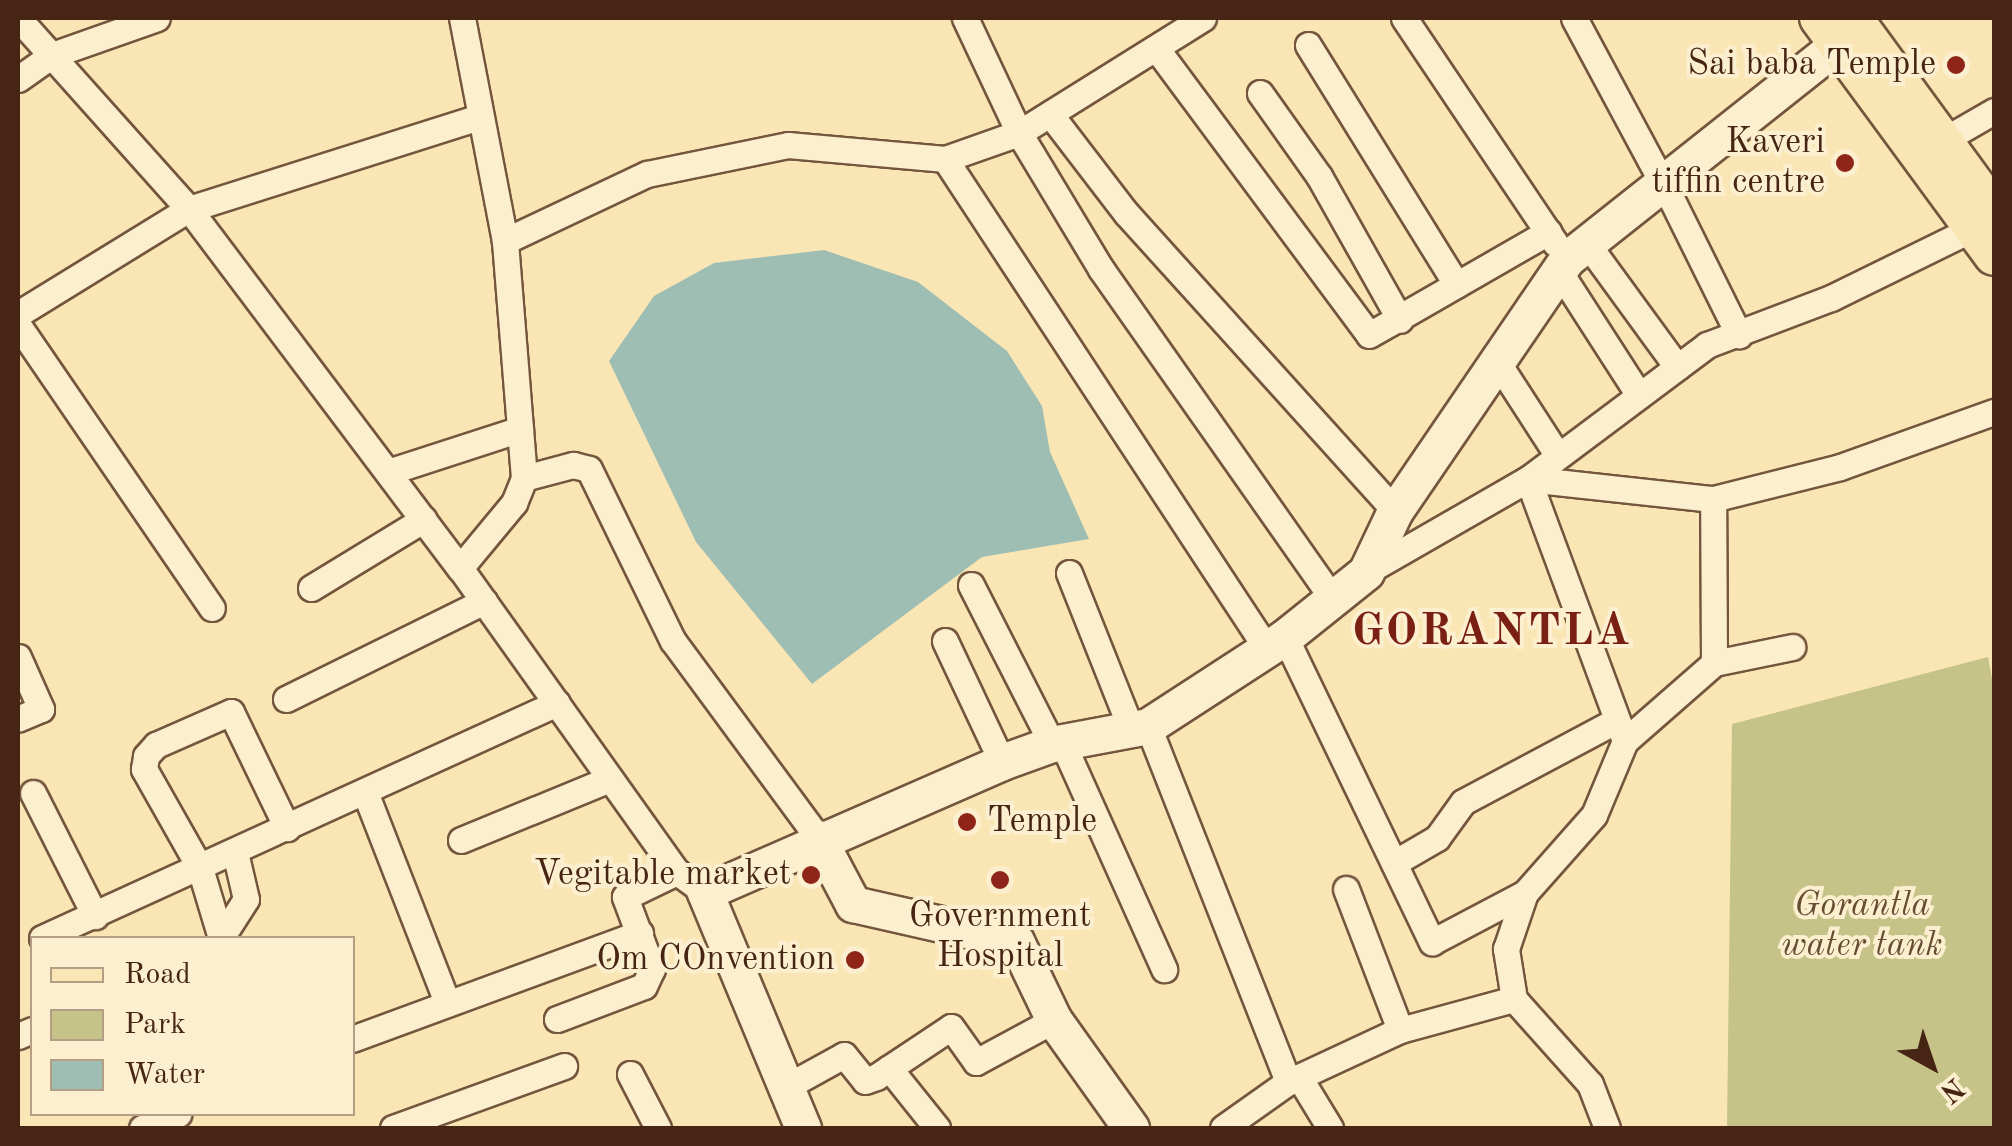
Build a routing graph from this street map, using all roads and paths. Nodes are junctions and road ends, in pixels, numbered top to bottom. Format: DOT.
graph roads {
  1 [pos="18,18"];
  2 [pos="157,18"];
  3 [pos="462,18"];
  4 [pos="965,18"];
  5 [pos="1203,18"];
  6 [pos="1404,18"];
  7 [pos="1574,18"];
  8 [pos="1844,24"];
  9 [pos="1308,45"];
  10 [pos="1156,48"];
  11 [pos="52,56"];
  12 [pos="18,79"];
  13 [pos="1260,93"];
  14 [pos="1994,111"];
  15 [pos="1050,114"];
  16 [pos="480,117"];
  17 [pos="1019,133"];
  18 [pos="1942,141"];
  19 [pos="944,159"];
  20 [pos="1660,178"];
  21 [pos="189,209"];
  22 [pos="1988,232"];
  23 [pos="505,241"];
  24 [pos="1571,247"];
  25 [pos="1457,285"];
  26 [pos="18,314"];
  27 [pos="1400,320"];
  28 [pos="18,325"];
  29 [pos="1739,335"];
  30 [pos="1496,360"];
  31 [pos="1678,367"];
  32 [pos="1639,396"];
  33 [pos="1994,412"];
  34 [pos="520,429"];
  35 [pos="1558,456"];
  36 [pos="388,472"];
  37 [pos="524,478"];
  38 [pos="1528,479"];
  39 [pos="1713,499"];
  40 [pos="1395,512"];
  41 [pos="424,519"];
  42 [pos="460,568"];
  43 [pos="1366,572"];
  44 [pos="1069,573"];
  45 [pos="971,585"];
  46 [pos="311,588"];
  47 [pos="1333,599"];
  48 [pos="484,601"];
  49 [pos="212,608"];
  50 [pos="945,641"];
  51 [pos="1276,643"];
  52 [pos="1792,646"];
  53 [pos="18,657"];
  54 [pos="1714,663"];
  55 [pos="286,699"];
  56 [pos="556,703"];
  57 [pos="18,719"];
  58 [pos="1140,728"];
  59 [pos="1621,731"];
  60 [pos="1057,744"];
  61 [pos="1002,762"];
  62 [pos="610,779"];
  63 [pos="366,792"];
  64 [pos="32,794"];
  65 [pos="287,828"];
  66 [pos="818,838"];
  67 [pos="461,840"];
  68 [pos="235,852"];
  69 [pos="1394,863"];
  70 [pos="200,868"];
  71 [pos="691,882"];
  72 [pos="1346,889"];
  73 [pos="1525,893"];
  74 [pos="95,916"];
  75 [pos="640,933"];
  76 [pos="47,936"];
  77 [pos="220,936"];
  78 [pos="222,936"];
  79 [pos="1164,970"];
  80 [pos="1514,999"];
  81 [pos="446,1002"];
  82 [pos="557,1019"];
  83 [pos="1054,1020"];
  84 [pos="1400,1030"];
  85 [pos="355,1038"];
  86 [pos="564,1066"];
  87 [pos="889,1068"];
  88 [pos="630,1074"];
  89 [pos="1293,1080"];
  90 [pos="786,1087"];
  91 [pos="173,1116"];
  92 [pos="476,1116"];
  93 [pos="142,1128"];
  94 [pos="393,1128"];
  95 [pos="658,1128"];
  96 [pos="802,1128"];
  97 [pos="937,1128"];
  98 [pos="1131,1128"];
  99 [pos="1223,1128"];
  100 [pos="1330,1128"];
  101 [pos="1608,1128"];
  1 -- 11 [label="street"];
  2 -- 11 [label="street"];
  3 -- 16 [label="street"];
  4 -- 17 [label="street"];
  5 -- 10 [label="street"];
  6 -- 24 [label="street"];
  7 -- 20 [label="street"];
  8 -- 18 [label="main road"];
  8 -- 20 [label="street"];
  8 -- 22 [label="main road"];
  9 -- 25 [label="street"];
  10 -- 15 [label="street"];
  10 -- 27 [label="street"];
  11 -- 12 [label="street"];
  11 -- 21 [label="street"];
  13 -- 27 [label="street"];
  14 -- 18 [label="street"];
  15 -- 17 [label="street"];
  15 -- 40 [label="street"];
  16 -- 21 [label="street"];
  16 -- 23 [label="street"];
  17 -- 19 [label="street"];
  17 -- 47 [label="street"];
  18 -- 22 [label="main road"];
  19 -- 23 [label="street"];
  19 -- 51 [label="street"];
  20 -- 24 [label="street"];
  20 -- 29 [label="street"];
  21 -- 26 [label="street"];
  21 -- 36 [label="street"];
  22 -- 29 [label="street"];
  23 -- 34 [label="street"];
  24 -- 25 [label="street"];
  24 -- 30 [label="street"];
  24 -- 31 [label="street"];
  24 -- 32 [label="street"];
  25 -- 27 [label="street"];
  28 -- 49 [label="street"];
  29 -- 31 [label="street"];
  30 -- 35 [label="street"];
  30 -- 40 [label="street"];
  31 -- 32 [label="street"];
  32 -- 35 [label="street"];
  33 -- 39 [label="street"];
  34 -- 36 [label="street"];
  34 -- 37 [label="street"];
  35 -- 38 [label="street"];
  36 -- 41 [label="street"];
  37 -- 42 [label="street"];
  37 -- 66 [label="street"];
  38 -- 39 [label="street"];
  38 -- 43 [label="street"];
  38 -- 59 [label="street"];
  39 -- 54 [label="street"];
  40 -- 43 [label="street"];
  41 -- 42 [label="street"];
  41 -- 46 [label="street"];
  42 -- 48 [label="street"];
  43 -- 47 [label="street"];
  44 -- 58 [label="street"];
  45 -- 60 [label="street"];
  47 -- 51 [label="street"];
  48 -- 55 [label="street"];
  48 -- 56 [label="street"];
  50 -- 61 [label="street"];
  51 -- 58 [label="street"];
  51 -- 69 [label="street"];
  52 -- 54 [label="street"];
  53 -- 57 [label="street"];
  54 -- 59 [label="street"];
  56 -- 62 [label="street"];
  56 -- 63 [label="street"];
  58 -- 60 [label="street"];
  58 -- 89 [label="street"];
  59 -- 69 [label="street"];
  59 -- 73 [label="street"];
  60 -- 61 [label="street"];
  60 -- 79 [label="street"];
  61 -- 66 [label="street"];
  62 -- 67 [label="street"];
  62 -- 71 [label="street"];
  63 -- 65 [label="street"];
  63 -- 81 [label="street"];
  64 -- 74 [label="street"];
  65 -- 68 [label="street"];
  65 -- 70 [label="street"];
  66 -- 71 [label="street"];
  66 -- 83 [label="street"];
  68 -- 70 [label="street"];
  68 -- 78 [label="street"];
  69 -- 73 [label="street"];
  70 -- 74 [label="street"];
  70 -- 77 [label="street"];
  71 -- 75 [label="street"];
  71 -- 90 [label="street"];
  72 -- 84 [label="street"];
  73 -- 80 [label="street"];
  74 -- 76 [label="street"];
  75 -- 81 [label="street"];
  75 -- 82 [label="street"];
  80 -- 84 [label="street"];
  80 -- 101 [label="street"];
  81 -- 85 [label="street"];
  83 -- 87 [label="street"];
  83 -- 98 [label="street"];
  84 -- 89 [label="street"];
  86 -- 92 [label="street"];
  87 -- 90 [label="street"];
  87 -- 97 [label="street"];
  88 -- 95 [label="street"];
  89 -- 99 [label="street"];
  89 -- 100 [label="street"];
  90 -- 96 [label="street"];
  91 -- 93 [label="street"];
  92 -- 94 [label="street"];
}
